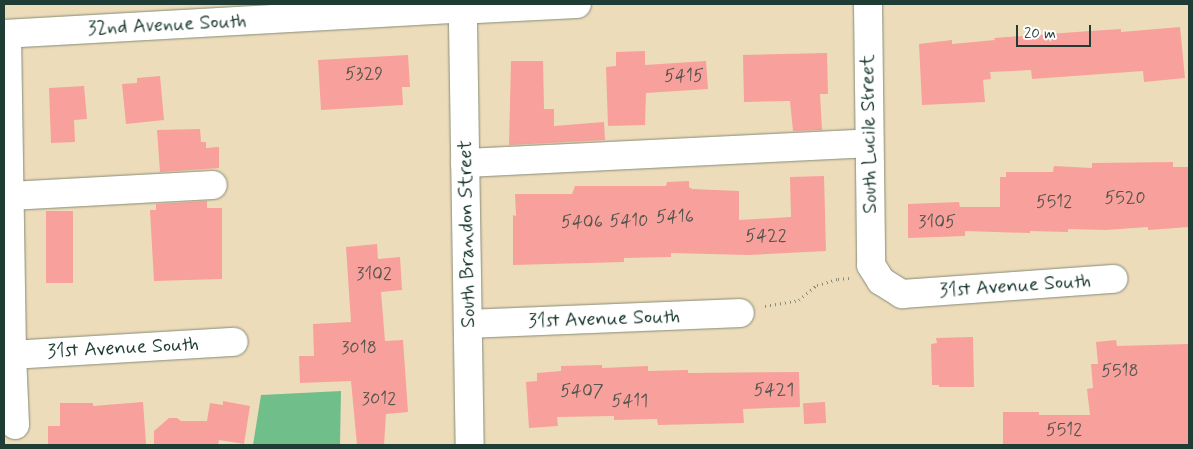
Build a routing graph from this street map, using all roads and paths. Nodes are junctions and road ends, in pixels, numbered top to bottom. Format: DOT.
graph roads {
  1 [pos="577,4"];
  2 [pos="868,4"];
  3 [pos="464,10"];
  4 [pos="5,34"];
  5 [pos="868,143"];
  6 [pos="465,163"];
  7 [pos="213,185"];
  8 [pos="10,196"];
  9 [pos="875,271"];
  10 [pos="1113,279"];
  11 [pos="740,313"];
  12 [pos="468,324"];
  13 [pos="234,342"];
  14 [pos="12,355"];
  15 [pos="15,425"];
  16 [pos="470,445"];
  1 -- 3 [label="street, 32nd Avenue South"];
  2 -- 5 [label="street, South Lucile Street"];
  3 -- 4 [label="street, 32nd Avenue South"];
  3 -- 6 [label="street, South Brandon Street"];
  4 -- 8 [label="street"];
  5 -- 6 [label="street"];
  5 -- 9 [label="street, South Lucile Street"];
  6 -- 12 [label="street, South Brandon Street"];
  7 -- 8 [label="street"];
  8 -- 14 [label="street"];
  9 -- 10 [label="street, 31st Avenue South"];
  9 -- 11 [label="path"];
  11 -- 12 [label="street, 31st Avenue South"];
  12 -- 16 [label="street, South Brandon Street"];
  13 -- 14 [label="street, 31st Avenue South"];
  14 -- 15 [label="street"];
}
